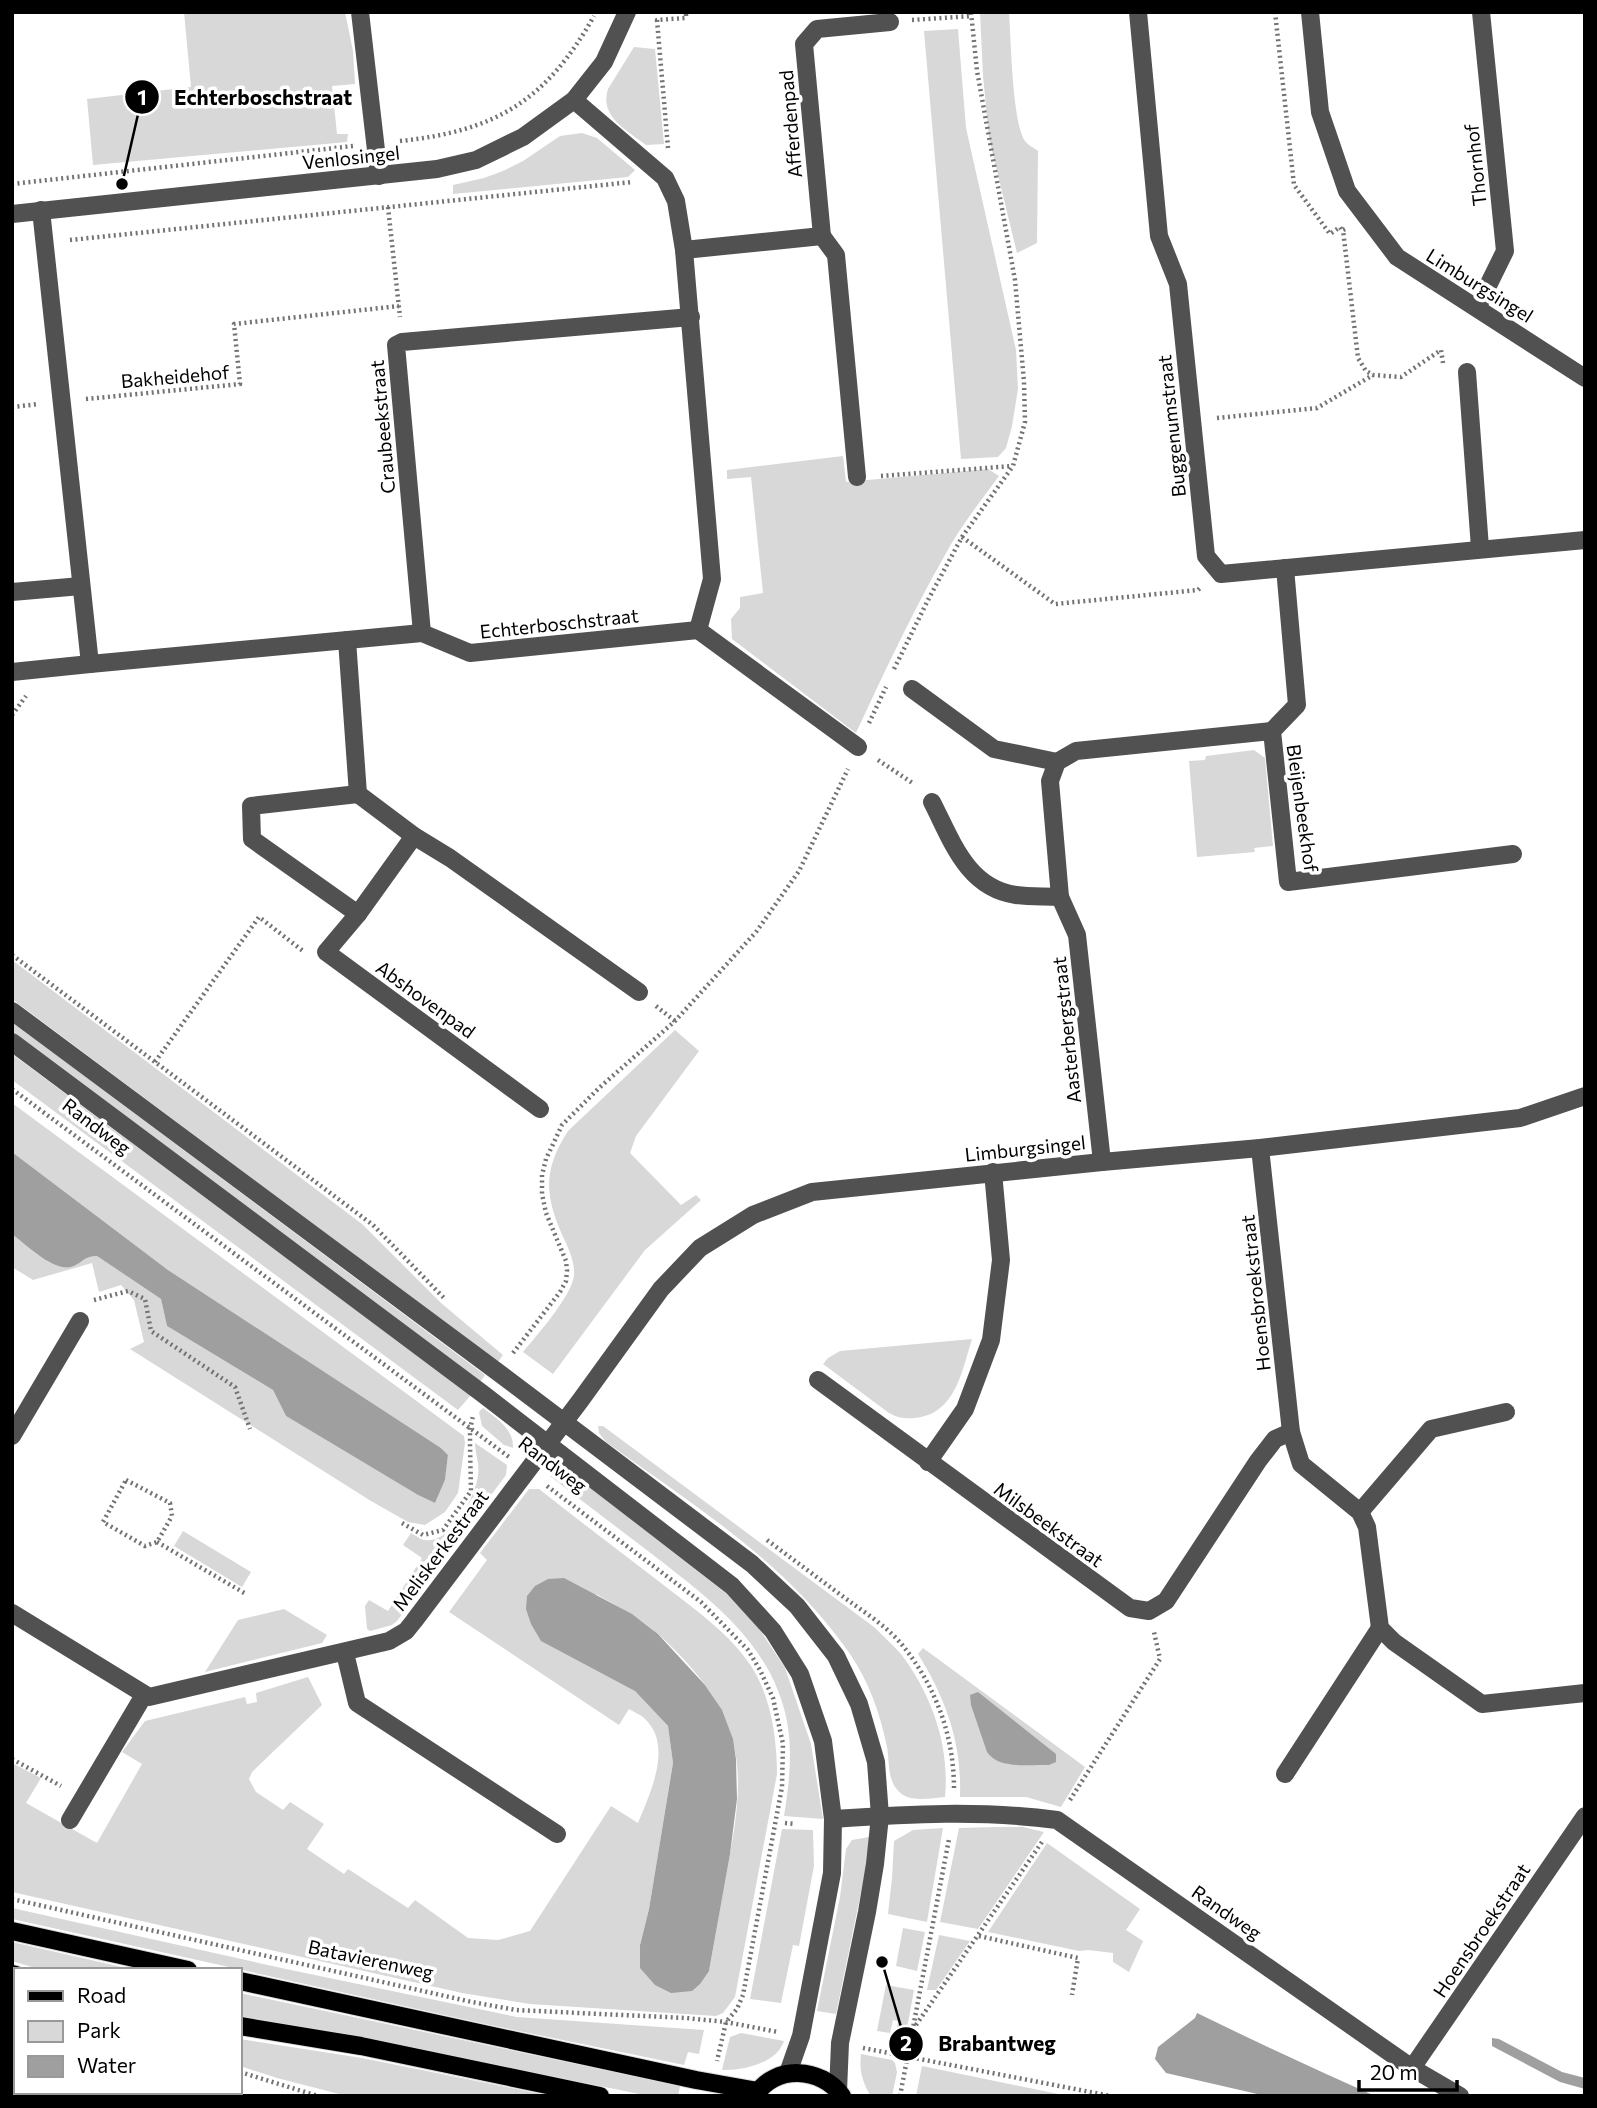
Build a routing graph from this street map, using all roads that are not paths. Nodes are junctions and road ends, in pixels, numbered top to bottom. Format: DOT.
graph roads {
  1 [pos="360,12"];
  2 [pos="627,12"];
  3 [pos="1138,12"];
  4 [pos="1310,12"];
  5 [pos="1481,12"];
  6 [pos="890,22"];
  7 [pos="574,100"];
  8 [pos="379,176"];
  9 [pos="41,210"];
  10 [pos="12,214"];
  11 [pos="822,236"];
  12 [pos="684,250"];
  13 [pos="1477,308"];
  14 [pos="691,317"];
  15 [pos="1467,372"];
  16 [pos="1585,378"];
  17 [pos="857,477"];
  18 [pos="1585,540"];
  19 [pos="1480,548"];
  20 [pos="1285,568"];
  21 [pos="81,586"];
  22 [pos="12,593"];
  23 [pos="698,630"];
  24 [pos="422,633"];
  25 [pos="347,640"];
  26 [pos="90,664"];
  27 [pos="12,672"];
  28 [pos="912,689"];
  29 [pos="1272,731"];
  30 [pos="858,747"];
  31 [pos="1057,762"];
  32 [pos="358,794"];
  33 [pos="932,802"];
  34 [pos="414,836"];
  35 [pos="1513,854"];
  36 [pos="1060,897"];
  37 [pos="358,914"];
  38 [pos="639,992"];
  39 [pos="12,1011"];
  40 [pos="12,1042"];
  41 [pos="1585,1096"];
  42 [pos="540,1109"];
  43 [pos="1260,1148"];
  44 [pos="1101,1162"];
  45 [pos="993,1172"];
  46 [pos="80,1321"];
  47 [pos="818,1380"];
  48 [pos="1506,1412"];
  49 [pos="563,1423"];
  50 [pos="1291,1432"];
  51 [pos="12,1436"];
  52 [pos="548,1444"];
  53 [pos="928,1462"];
  54 [pos="1360,1512"];
  55 [pos="12,1613"];
  56 [pos="1380,1628"];
  57 [pos="345,1653"];
  58 [pos="1585,1693"];
  59 [pos="144,1695"];
  60 [pos="1285,1774"];
  61 [pos="880,1816"];
  62 [pos="1585,1816"];
  63 [pos="834,1819"];
  64 [pos="71,1820"];
  65 [pos="557,1834"];
  66 [pos="12,1931"];
  67 [pos="179,1968"];
  68 [pos="242,1981"];
  69 [pos="242,2026"];
  70 [pos="1412,2068"];
  71 [pos="788,2073"];
  72 [pos="757,2093"];
  73 [pos="840,2093"];
  74 [pos="600,2096"];
  75 [pos="1460,2096"];
  1 -- 8 [label="street"];
  2 -- 7 [label="street, Venlosingel"];
  3 -- 20 [label="street, Buggenumstraat"];
  4 -- 13 [label="street, Limburgsingel"];
  5 -- 13 [label="street, Thornhof"];
  6 -- 11 [label="street, Afferdenpad"];
  7 -- 8 [label="street, Venlosingel"];
  7 -- 12 [label="street"];
  8 -- 9 [label="street, Venlosingel"];
  9 -- 10 [label="street, Venlosingel"];
  9 -- 21 [label="street"];
  11 -- 12 [label="street"];
  11 -- 17 [label="street"];
  12 -- 14 [label="street"];
  13 -- 16 [label="street, Limburgsingel"];
  14 -- 23 [label="street"];
  14 -- 24 [label="street, Craubeekstraat"];
  15 -- 19 [label="street"];
  18 -- 19 [label="street"];
  19 -- 20 [label="street"];
  20 -- 29 [label="street, Bleijenbeekhof"];
  21 -- 22 [label="street"];
  21 -- 26 [label="street"];
  23 -- 24 [label="street, Echterboschstraat"];
  23 -- 30 [label="street"];
  24 -- 25 [label="street, Echterboschstraat"];
  25 -- 26 [label="street, Echterboschstraat"];
  25 -- 32 [label="street"];
  26 -- 27 [label="street, Echterboschstraat"];
  28 -- 31 [label="street"];
  29 -- 31 [label="street"];
  29 -- 35 [label="street, Bleijenbeekhof"];
  31 -- 36 [label="street, Aasterbergstraat"];
  32 -- 34 [label="street"];
  32 -- 37 [label="street"];
  33 -- 36 [label="street"];
  34 -- 37 [label="street"];
  34 -- 38 [label="street"];
  36 -- 44 [label="street, Aasterbergstraat"];
  37 -- 42 [label="street, Abshovenpad"];
  39 -- 49 [label="street, Randweg"];
  40 -- 52 [label="street, Randweg"];
  41 -- 43 [label="street, Limburgsingel"];
  43 -- 44 [label="street, Limburgsingel"];
  43 -- 50 [label="street, Hoensbroekstraat"];
  44 -- 45 [label="street, Limburgsingel"];
  45 -- 49 [label="street, Limburgsingel"];
  45 -- 53 [label="street"];
  46 -- 51 [label="street"];
  47 -- 53 [label="street, Milsbeekstraat"];
  48 -- 54 [label="street"];
  49 -- 52 [label="street, Randweg"];
  49 -- 61 [label="street, Randweg"];
  50 -- 53 [label="street, Milsbeekstraat"];
  50 -- 54 [label="street, Hoensbroekstraat"];
  52 -- 57 [label="street, Meliskerkestraat"];
  52 -- 63 [label="street, Randweg"];
  54 -- 56 [label="street"];
  55 -- 59 [label="street"];
  56 -- 58 [label="street"];
  56 -- 60 [label="street"];
  57 -- 59 [label="street, Meliskerkestraat"];
  57 -- 65 [label="street"];
  59 -- 64 [label="street"];
  61 -- 63 [label="street, Randweg"];
  61 -- 70 [label="street, Randweg"];
  61 -- 73 [label="street, Randweg"];
  62 -- 70 [label="street, Hoensbroekstraat"];
  63 -- 71 [label="street, Randweg"];
  66 -- 67 [label="main road"];
  68 -- 72 [label="main road"];
  69 -- 74 [label="main road"];
  70 -- 75 [label="street, Randweg"];
  71 -- 72 [label="main road"];
  71 -- 73 [label="main road"];
}
